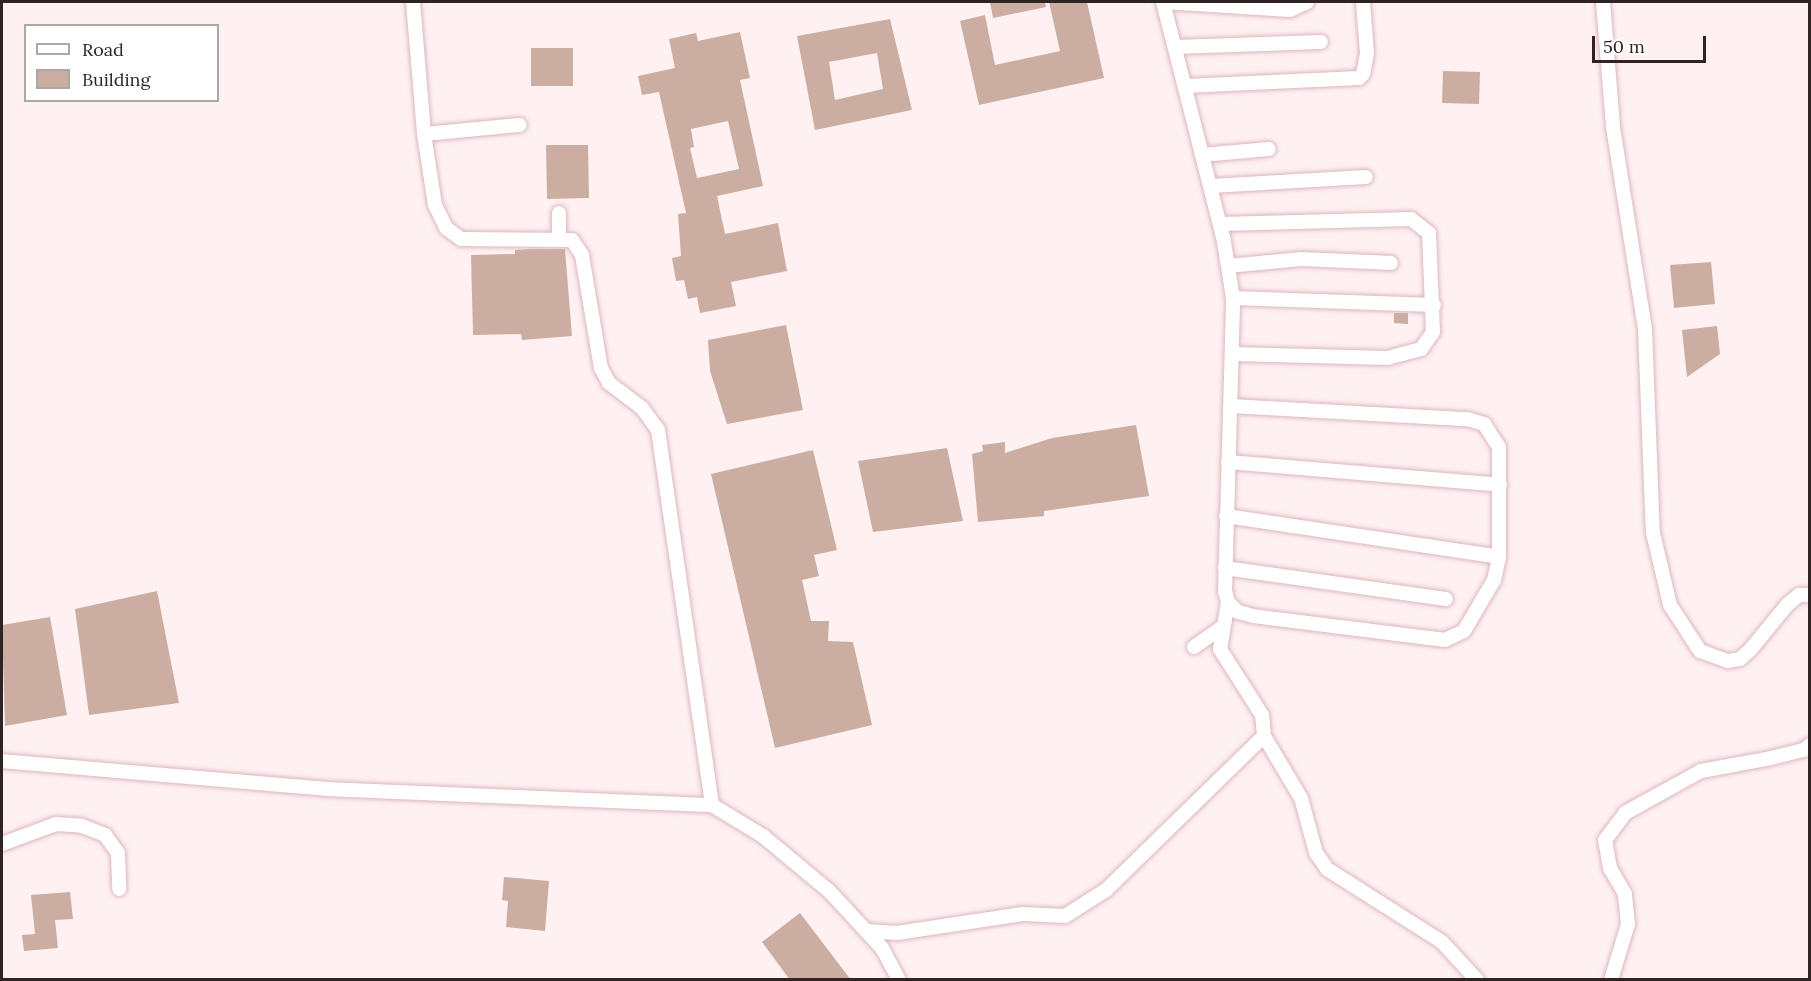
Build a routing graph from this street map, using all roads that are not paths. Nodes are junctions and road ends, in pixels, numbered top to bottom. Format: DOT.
graph roads {
  1 [pos="413,2"];
  2 [pos="1163,2"];
  3 [pos="1306,2"];
  4 [pos="1363,2"];
  5 [pos="1603,2"];
  6 [pos="1321,42"];
  7 [pos="1175,47"];
  8 [pos="1185,86"];
  9 [pos="520,125"];
  10 [pos="424,134"];
  11 [pos="1269,149"];
  12 [pos="1203,155"];
  13 [pos="1366,177"];
  14 [pos="1210,186"];
  15 [pos="559,213"];
  16 [pos="1220,224"];
  17 [pos="559,239"];
  18 [pos="1391,263"];
  19 [pos="1228,266"];
  20 [pos="1233,298"];
  21 [pos="1434,305"];
  22 [pos="1232,354"];
  23 [pos="1231,406"];
  24 [pos="1228,462"];
  25 [pos="1500,485"];
  26 [pos="1226,516"];
  27 [pos="1499,557"];
  28 [pos="1225,568"];
  29 [pos="1809,595"];
  30 [pos="1446,599"];
  31 [pos="1228,602"];
  32 [pos="1221,628"];
  33 [pos="1194,647"];
  34 [pos="1264,736"];
  35 [pos="1809,745"];
  36 [pos="2,761"];
  37 [pos="712,805"];
  38 [pos="2,844"];
  39 [pos="119,889"];
  40 [pos="867,931"];
  41 [pos="899,980"];
  42 [pos="1477,980"];
  43 [pos="1611,980"];
  1 -- 10 [label="street"];
  2 -- 3 [label="street"];
  2 -- 7 [label="street"];
  4 -- 8 [label="street"];
  5 -- 29 [label="street"];
  6 -- 7 [label="street"];
  7 -- 8 [label="street"];
  8 -- 12 [label="street"];
  9 -- 10 [label="street"];
  10 -- 17 [label="street"];
  11 -- 12 [label="street"];
  12 -- 14 [label="street"];
  13 -- 14 [label="street"];
  14 -- 16 [label="street"];
  15 -- 17 [label="street"];
  16 -- 19 [label="street"];
  16 -- 21 [label="street"];
  17 -- 37 [label="street"];
  18 -- 19 [label="street"];
  19 -- 20 [label="street"];
  20 -- 21 [label="street"];
  20 -- 22 [label="street"];
  21 -- 22 [label="street"];
  22 -- 23 [label="street"];
  23 -- 24 [label="street"];
  23 -- 25 [label="street"];
  24 -- 25 [label="street"];
  24 -- 26 [label="street"];
  25 -- 27 [label="street"];
  26 -- 27 [label="street"];
  26 -- 28 [label="street"];
  27 -- 31 [label="street"];
  28 -- 30 [label="street"];
  28 -- 31 [label="street"];
  31 -- 32 [label="street"];
  32 -- 33 [label="street"];
  32 -- 34 [label="street"];
  34 -- 40 [label="street"];
  34 -- 42 [label="street"];
  35 -- 43 [label="street"];
  36 -- 37 [label="street"];
  37 -- 40 [label="street"];
  38 -- 39 [label="street"];
  40 -- 41 [label="street"];
}
